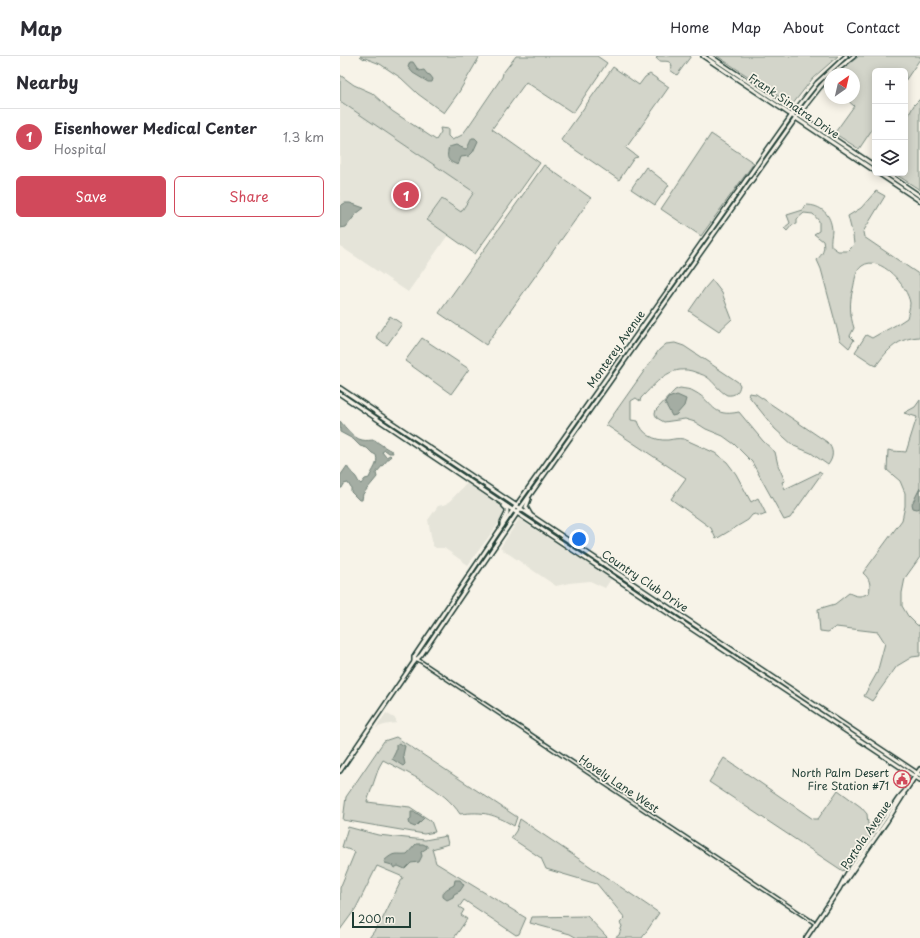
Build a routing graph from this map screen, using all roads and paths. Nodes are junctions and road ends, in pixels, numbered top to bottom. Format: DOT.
graph roads {
  1 [pos="703,56"];
  2 [pos="710,56"];
  3 [pos="846,56"];
  4 [pos="854,56"];
  5 [pos="833,68"];
  6 [pos="839,68"];
  7 [pos="824,76"];
  8 [pos="824,78"];
  9 [pos="824,83"];
  10 [pos="821,86"];
  11 [pos="794,112"];
  12 [pos="798,115"];
  13 [pos="792,116"];
  14 [pos="796,118"];
  15 [pos="872,167"];
  16 [pos="872,168"];
  17 [pos="882,176"];
  18 [pos="887,176"];
  19 [pos="891,177"];
  20 [pos="890,181"];
  21 [pos="913,191"];
  22 [pos="920,196"];
  23 [pos="920,201"];
  24 [pos="655,309"];
  25 [pos="650,326"];
  26 [pos="340,388"];
  27 [pos="340,394"];
  28 [pos="578,419"];
  29 [pos="572,436"];
  30 [pos="534,489"];
  31 [pos="494,497"];
  32 [pos="516,506"];
  33 [pos="520,509"];
  34 [pos="513,510"];
  35 [pos="517,513"];
  36 [pos="534,518"];
  37 [pos="502,526"];
  38 [pos="414,657"];
  39 [pos="418,659"];
  40 [pos="414,662"];
  41 [pos="888,759"];
  42 [pos="899,762"];
  43 [pos="920,770"];
  44 [pos="340,771"];
  45 [pos="917,775"];
  46 [pos="920,780"];
  47 [pos="906,790"];
  48 [pos="876,832"];
  49 [pos="869,847"];
  50 [pos="839,889"];
  51 [pos="816,924"];
  52 [pos="806,938"];
  1 -- 13 [label="main road, Frank Sinatra Drive"];
  2 -- 11 [label="main road, Frank Sinatra Drive"];
  3 -- 5 [label="main road, Monterey Avenue"];
  4 -- 6 [label="main road"];
  7 -- 11 [label="main road, Monterey Avenue"];
  8 -- 10 [label="main road"];
  9 -- 10 [label="main road, Monterey Avenue"];
  10 -- 12 [label="main road, Monterey Avenue"];
  11 -- 12 [label="main road, Frank Sinatra Drive"];
  11 -- 13 [label="main road, Monterey Avenue"];
  12 -- 14 [label="main road, Monterey Avenue"];
  12 -- 15 [label="main road, Frank Sinatra Drive"];
  13 -- 14 [label="main road, Frank Sinatra Drive"];
  13 -- 24 [label="main road, Monterey Avenue"];
  14 -- 16 [label="main road, Frank Sinatra Drive"];
  14 -- 25 [label="main road, Monterey Avenue"];
  17 -- 20 [label="main road"];
  18 -- 19 [label="main road"];
  19 -- 21 [label="main road"];
  20 -- 21 [label="main road"];
  20 -- 23 [label="main road"];
  21 -- 22 [label="main road"];
  24 -- 25 [label="main road"];
  24 -- 28 [label="main road, Monterey Avenue"];
  25 -- 29 [label="main road, Monterey Avenue"];
  26 -- 32 [label="main road, Country Club Drive"];
  27 -- 31 [label="main road, Country Club Drive"];
  28 -- 29 [label="main road"];
  28 -- 32 [label="main road, Monterey Avenue"];
  29 -- 30 [label="main road, Monterey Avenue"];
  30 -- 33 [label="main road, Monterey Avenue"];
  30 -- 36 [label="main road"];
  31 -- 34 [label="main road, Country Club Drive"];
  31 -- 37 [label="main road"];
  32 -- 33 [label="main road, Country Club Drive"];
  32 -- 34 [label="main road, Monterey Avenue"];
  33 -- 35 [label="main road, Monterey Avenue"];
  33 -- 36 [label="main road, Country Club Drive"];
  34 -- 35 [label="main road, Country Club Drive"];
  34 -- 37 [label="main road, Monterey Avenue"];
  35 -- 39 [label="main road, Monterey Avenue"];
  35 -- 41 [label="main road, Country Club Drive"];
  36 -- 42 [label="main road, Country Club Drive"];
  37 -- 38 [label="main road, Monterey Avenue"];
  38 -- 39 [label="street, Hovely Lane West"];
  38 -- 40 [label="main road"];
  39 -- 40 [label="main road, Monterey Avenue"];
  39 -- 51 [label="street, Hovely Lane West"];
  40 -- 44 [label="main road, Monterey Avenue"];
  41 -- 42 [label="main road"];
  41 -- 45 [label="main road, Country Club Drive"];
  42 -- 45 [label="main road, Country Club Drive"];
  43 -- 45 [label="main road, Portola Avenue"];
  45 -- 46 [label="main road, Country Club Drive"];
  45 -- 47 [label="main road, Portola Avenue"];
  47 -- 48 [label="main road, Portola Avenue"];
  47 -- 49 [label="main road, Portola Avenue"];
  48 -- 49 [label="main road"];
  48 -- 50 [label="main road, Portola Avenue"];
  49 -- 50 [label="main road, Portola Avenue"];
  50 -- 51 [label="main road, Portola Avenue"];
  51 -- 52 [label="main road, Portola Avenue"];
}
